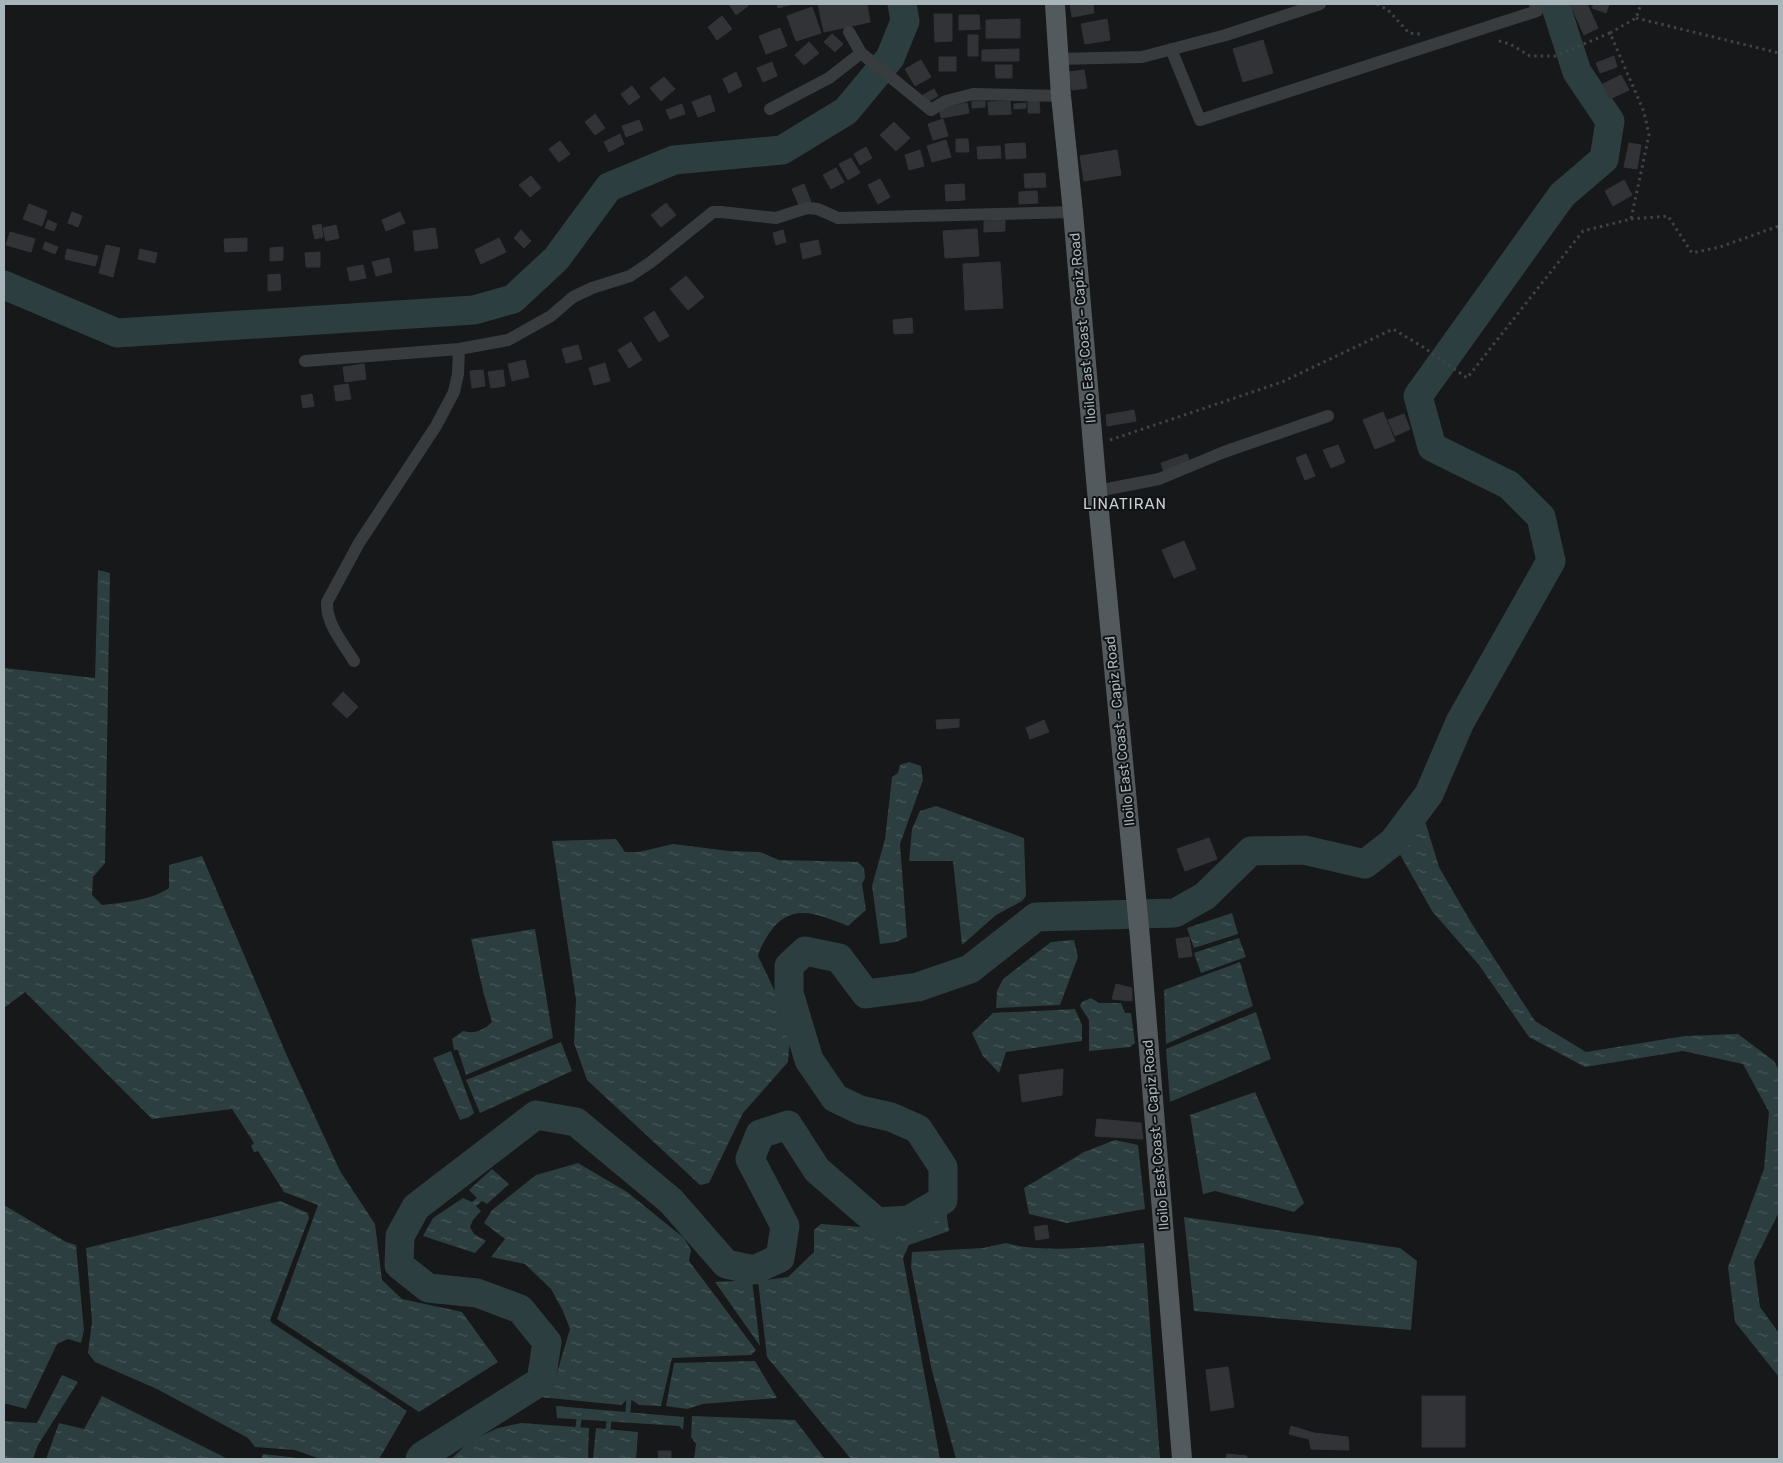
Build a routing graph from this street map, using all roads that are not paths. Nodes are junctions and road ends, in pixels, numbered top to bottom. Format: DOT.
graph roads {
  1 [pos="1054,4"];
  2 [pos="1320,4"];
  3 [pos="1535,4"];
  4 [pos="849,32"];
  5 [pos="1171,49"];
  6 [pos="861,53"];
  7 [pos="1058,59"];
  8 [pos="1061,96"];
  9 [pos="770,109"];
  10 [pos="1073,212"];
  11 [pos="459,349"];
  12 [pos="306,361"];
  13 [pos="1328,416"];
  14 [pos="1097,491"];
  15 [pos="354,661"];
  16 [pos="1182,1459"];
  1 -- 7 [label="main road, Iloilo East Coast – Capiz Road"];
  2 -- 5 [label="street"];
  3 -- 5 [label="street"];
  4 -- 6 [label="street"];
  5 -- 7 [label="street"];
  6 -- 8 [label="street"];
  6 -- 9 [label="street"];
  7 -- 8 [label="main road, Iloilo East Coast – Capiz Road"];
  8 -- 10 [label="main road, Iloilo East Coast – Capiz Road"];
  10 -- 11 [label="street"];
  10 -- 14 [label="main road, Iloilo East Coast – Capiz Road"];
  11 -- 12 [label="street"];
  11 -- 15 [label="street"];
  13 -- 14 [label="street"];
  14 -- 16 [label="main road, Iloilo East Coast – Capiz Road"];
}
